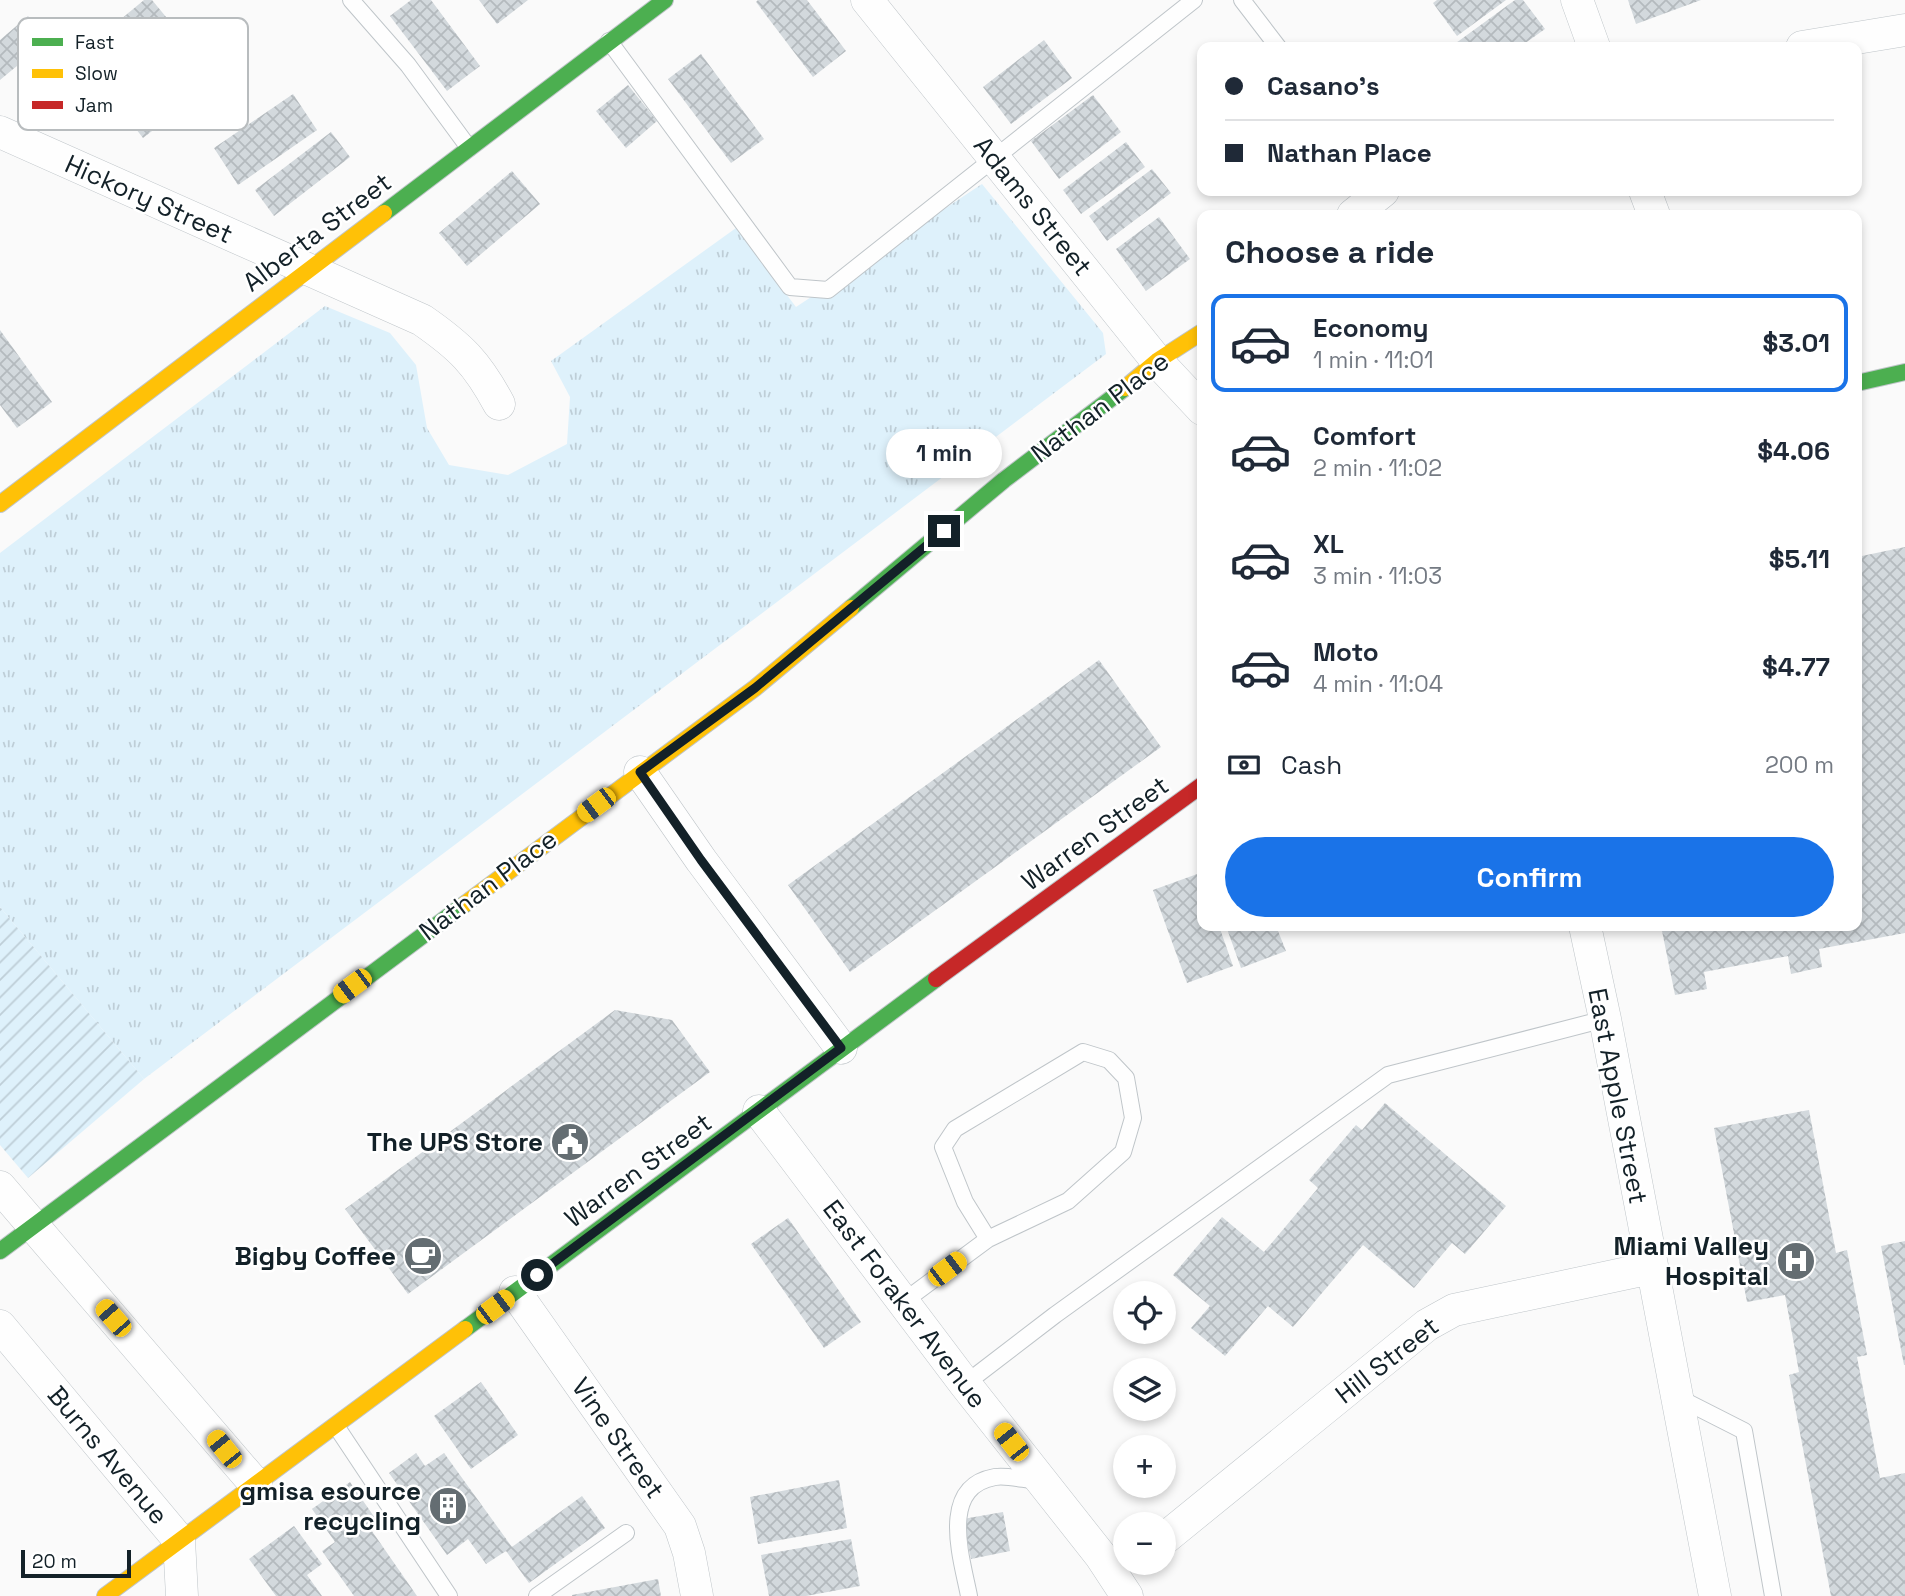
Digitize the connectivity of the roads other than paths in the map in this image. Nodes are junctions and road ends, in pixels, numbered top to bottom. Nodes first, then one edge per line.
1 (351, 0) edge
2 (665, 0) edge
3 (867, 0) edge
4 (1194, 0) edge
5 (1242, 0) edge
6 (1577, 0) edge
7 (1905, 30) edge
8 (609, 41) junction
9 (1274, 42) edge
10 (1592, 42) edge
11 (1832, 42) edge
12 (0, 132) edge
13 (469, 148) junction
14 (993, 157) junction
15 (1377, 196) edge
16 (1359, 210) edge
17 (309, 269) junction
18 (1197, 335) edge
19 (1157, 361) junction
20 (1905, 372) edge
21 (1862, 382) edge
22 (499, 404) dead end
23 (1197, 404) edge
24 (0, 504) edge
25 (640, 772) junction
26 (1197, 789) edge
27 (1586, 931) edge
28 (1605, 1019) junction
29 (841, 1048) junction
30 (760, 1111) junction
31 (0, 1187) edge
32 (32, 1225) junction
33 (988, 1239) junction
34 (0, 1251) edge
35 (1651, 1268) junction
36 (515, 1292) junction
37 (902, 1302) junction
38 (5, 1342) edge
39 (965, 1384) junction
40 (1676, 1397) junction
41 (335, 1426) junction
42 (1042, 1481) junction
43 (257, 1485) junction
44 (1176, 1529) edge
45 (626, 1533) dead end
46 (179, 1541) junction
47 (1126, 1579) edge
48 (105, 1596) edge
49 (183, 1596) edge
50 (449, 1596) edge
51 (537, 1596) edge
52 (698, 1596) edge
53 (969, 1596) edge
54 (1715, 1596) edge
55 (1773, 1596) edge

1 - 13 lane
2 - 8 street, Alberta Street
3 - 14 street, Adams Street
4 - 14 lane
5 - 9 lane
6 - 10 street
7 - 11 street
8 - 13 street, Alberta Street
8 - 14 lane
12 - 17 street, Hickory Street
13 - 17 street, Alberta Street
14 - 19 street, Adams Street
15 - 16 street
17 - 22 street, Hickory Street
17 - 24 street, Alberta Street
18 - 19 street, Nathan Place
19 - 23 street, Adams Street
19 - 25 street, Nathan Place
20 - 21 street
25 - 29 street
25 - 32 street, Nathan Place
26 - 29 street, Warren Street
27 - 28 street, East Apple Street
28 - 35 street, East Apple Street
28 - 39 lane
29 - 30 street, Warren Street
30 - 36 street, Warren Street
30 - 37 street, East Foraker Avenue
31 - 32 street
32 - 34 street, Nathan Place
32 - 43 street
33 - 33 lane
33 - 37 lane
35 - 40 street, East Apple Street
35 - 44 street, Hill Street
36 - 41 street, Warren Street
36 - 52 street, Vine Street
37 - 39 street, East Foraker Avenue
38 - 46 street, Burns Avenue
39 - 42 street, East Foraker Avenue
40 - 54 street, East Apple Street
40 - 55 lane
41 - 43 street, Warren Street
41 - 50 lane
42 - 47 street, East Foraker Avenue
42 - 53 lane
43 - 46 street, Warren Street
45 - 51 lane
46 - 48 street, Warren Street
46 - 49 street, Burns Avenue

